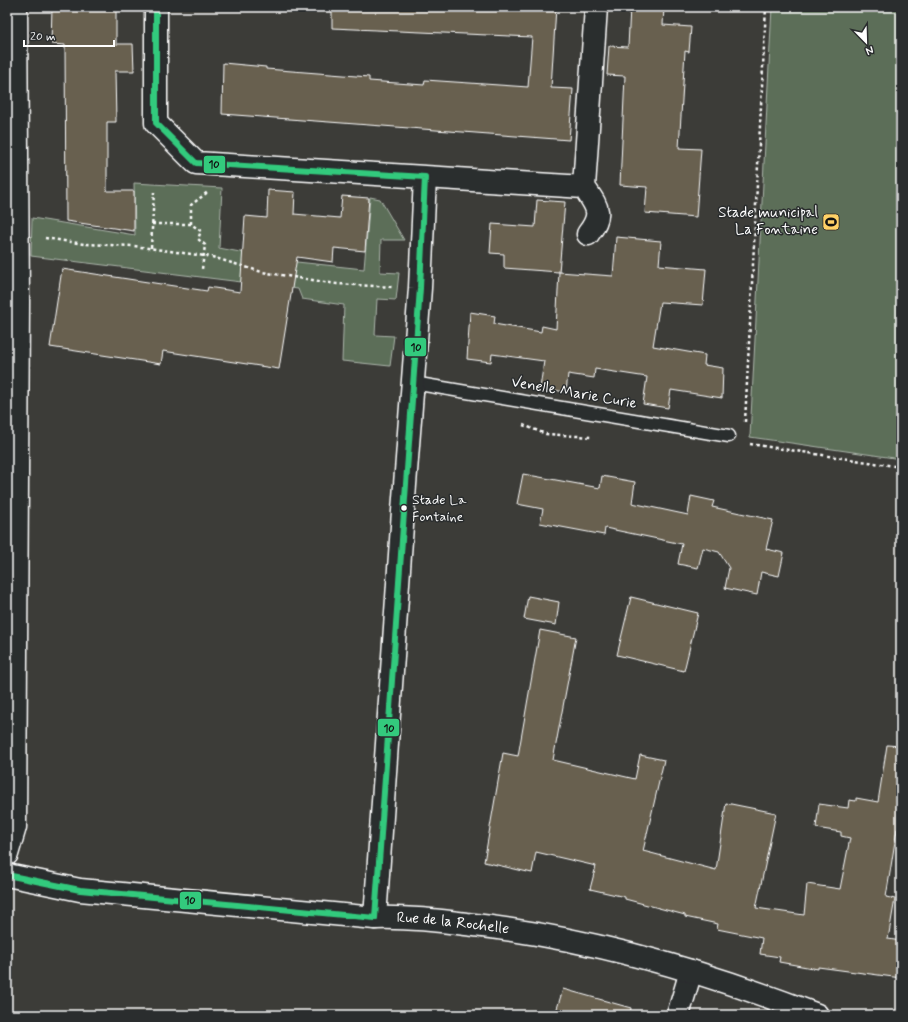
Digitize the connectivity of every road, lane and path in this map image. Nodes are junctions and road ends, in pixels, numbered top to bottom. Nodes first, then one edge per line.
1 (16, 7) edge
2 (156, 7) edge
3 (596, 7) edge
4 (766, 7) edge
5 (218, 165) junction
6 (425, 177) junction
7 (584, 186) junction
8 (154, 192) dead end
9 (152, 224) junction
10 (191, 224) junction
11 (18, 233) junction
12 (588, 234) dead end
13 (151, 248) junction
14 (203, 256) junction
15 (202, 269) dead end
16 (420, 288) junction
17 (413, 383) junction
18 (745, 427) dead end
19 (729, 436) dead end
20 (744, 443) dead end
21 (901, 467) edge
22 (7, 854) edge
23 (7, 875) edge
24 (375, 918) junction
25 (691, 971) junction
26 (678, 1015) edge
27 (817, 1015) edge

1 - 11 street
2 - 5 street
3 - 7 street
4 - 18 path
5 - 6 street
5 - 10 path
6 - 7 street
6 - 16 street
7 - 12 street
8 - 9 path
9 - 10 path
9 - 13 path
10 - 14 path
11 - 13 path
11 - 22 street
13 - 14 path
14 - 15 path
14 - 16 path
16 - 17 street
17 - 19 lane, Venelle Marie Curie
17 - 24 street
20 - 21 path
23 - 24 street, Rue de la Rochelle
24 - 25 street, Rue de la Rochelle
25 - 26 street
25 - 27 street, Rue de la Rochelle

